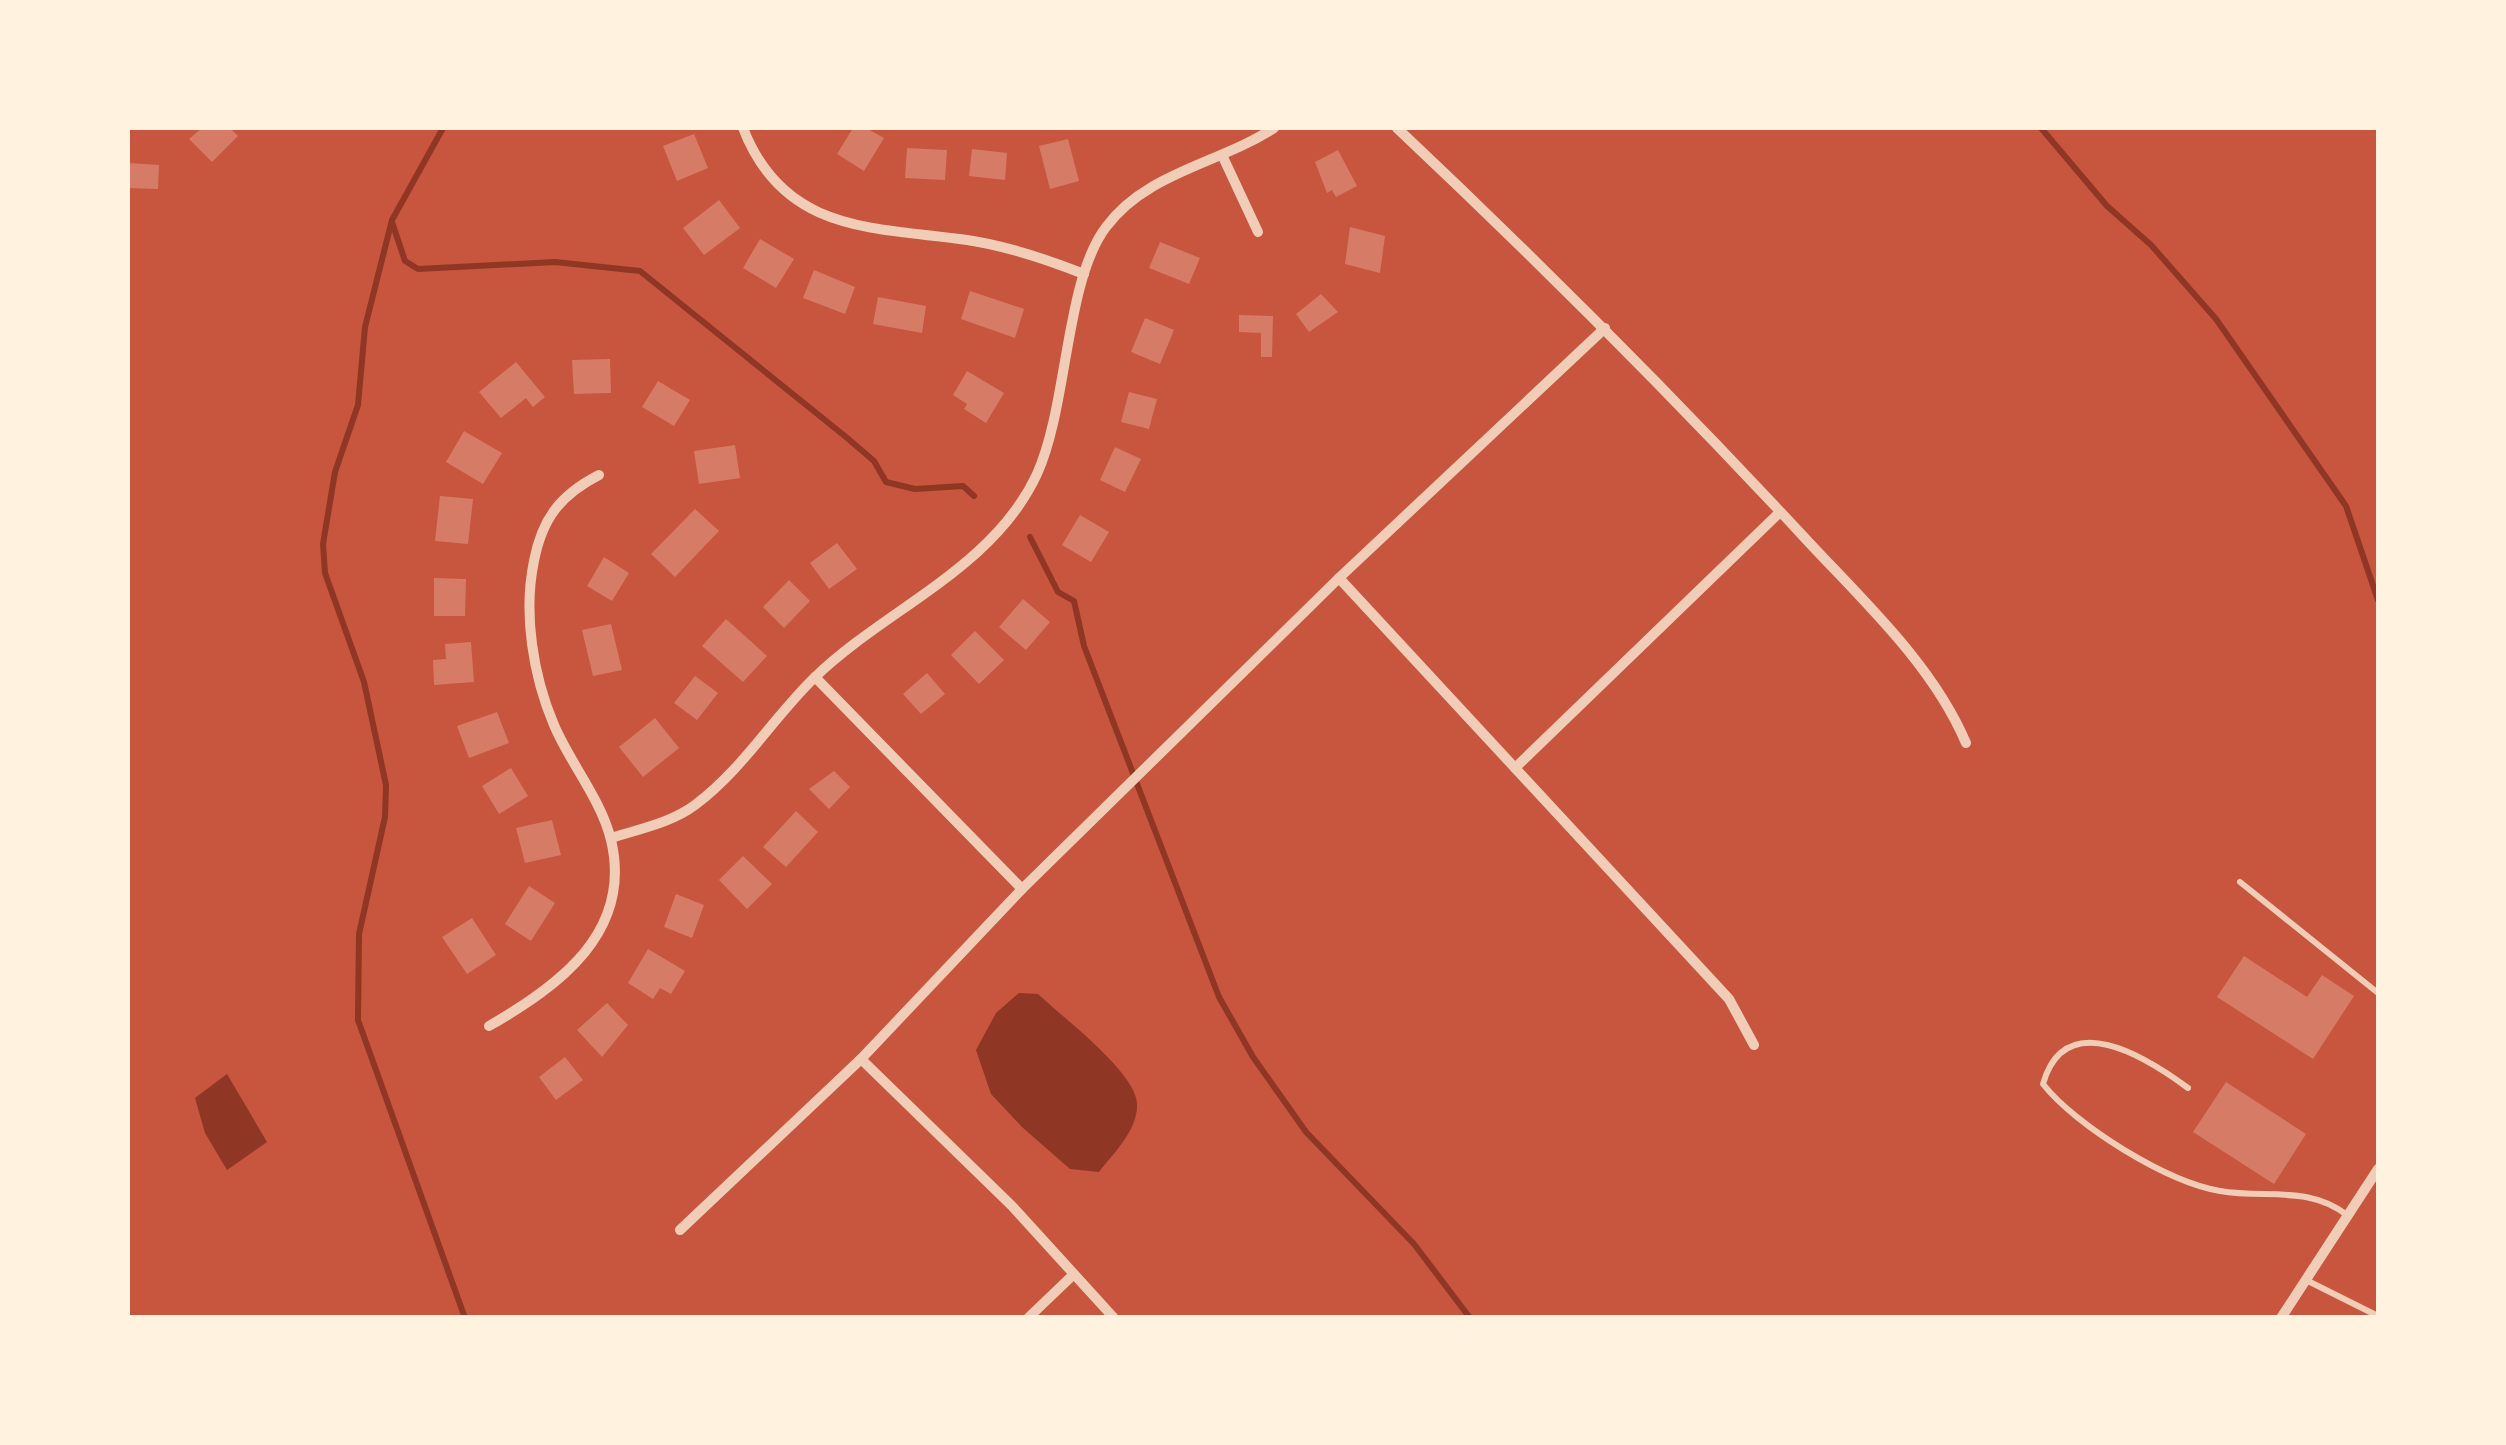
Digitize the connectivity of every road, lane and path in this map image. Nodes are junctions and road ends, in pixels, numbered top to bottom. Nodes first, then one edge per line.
1 (743, 128) edge
2 (1274, 128) edge
3 (1397, 128) edge
4 (1223, 157) junction
5 (1258, 232) dead end
6 (1084, 274) junction
7 (1606, 328) junction
8 (598, 475) dead end
9 (1780, 512) junction
10 (1340, 578) junction
11 (816, 676) junction
12 (1966, 743) dead end
13 (1516, 768) junction
14 (611, 838) junction
15 (2240, 882) dead end
16 (1022, 889) junction
17 (2378, 993) edge
18 (488, 1026) dead end
19 (1754, 1045) dead end
20 (861, 1059) junction
21 (2188, 1088) dead end
22 (2378, 1168) edge
23 (2348, 1215) junction
24 (680, 1230) dead end
25 (1073, 1275) junction
26 (2306, 1280) junction
27 (2378, 1316) edge
28 (1028, 1318) edge
29 (1114, 1318) edge
30 (2281, 1318) edge

1 - 6 street
2 - 4 street
3 - 7 street
4 - 5 street
4 - 6 street
6 - 11 street
7 - 9 street
7 - 10 street
8 - 14 street
9 - 12 street
9 - 13 street
10 - 13 street
10 - 16 street
11 - 14 street
11 - 16 street
13 - 19 street
14 - 18 street
15 - 17 lane
16 - 20 street
20 - 24 street
20 - 25 street
21 - 23 lane
22 - 23 street
23 - 26 street
25 - 28 street
25 - 29 street
26 - 27 lane
26 - 30 street

